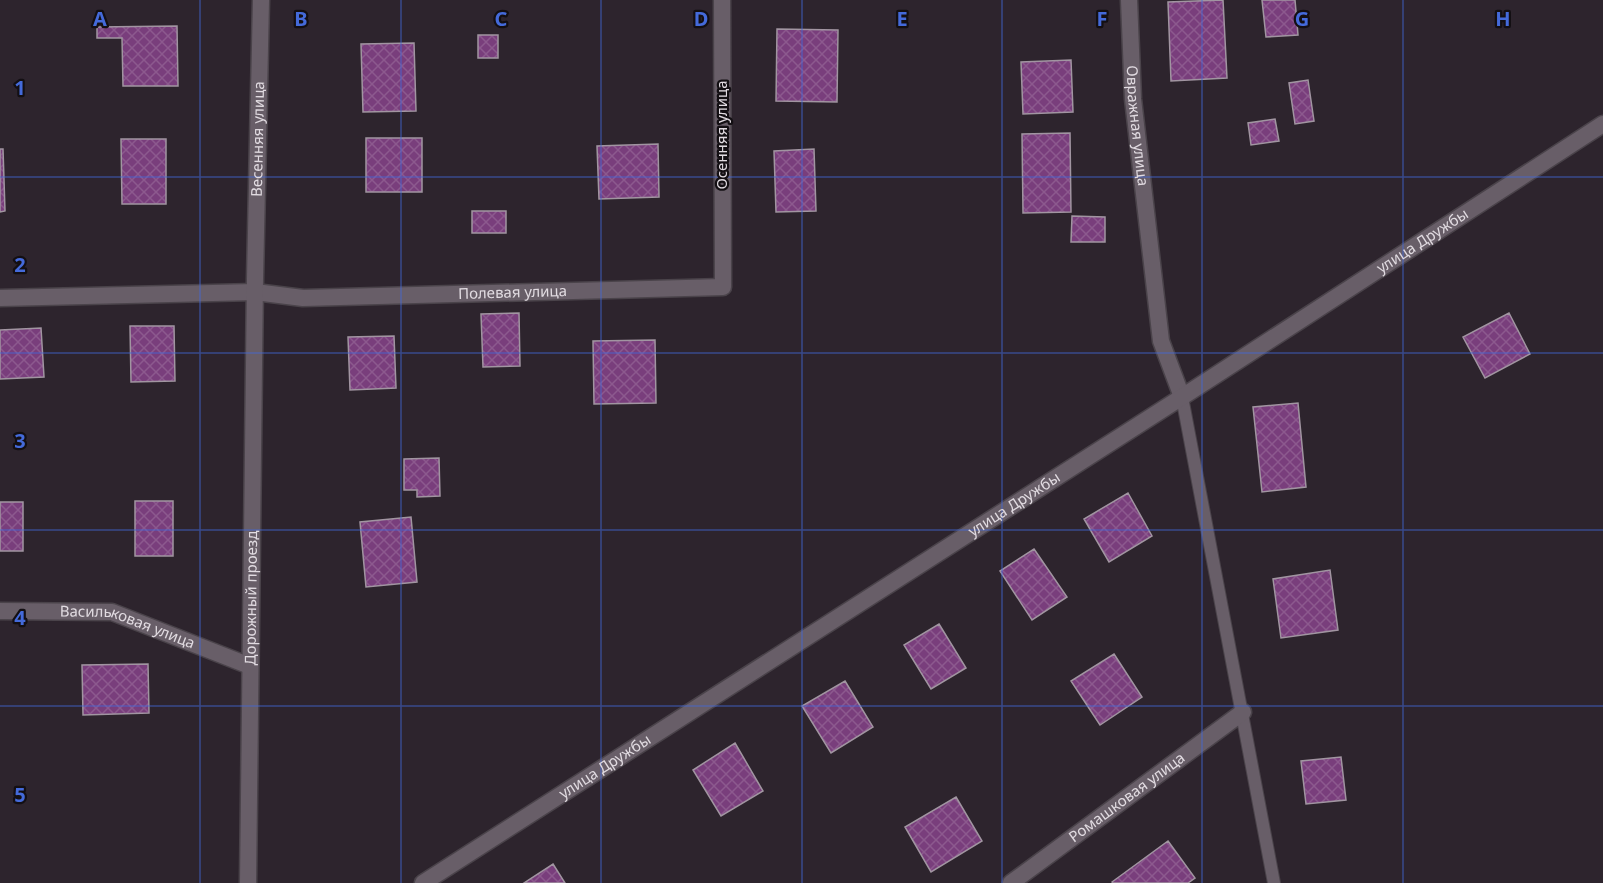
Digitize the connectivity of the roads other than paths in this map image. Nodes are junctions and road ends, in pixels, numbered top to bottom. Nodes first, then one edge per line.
1 (261, 0) edge
2 (722, 0) edge
3 (1129, 0) edge
4 (1603, 124) edge
5 (255, 286) junction
6 (723, 287) joint
7 (0, 298) edge
8 (254, 313) joint
9 (1182, 397) junction
10 (0, 611) edge
11 (250, 666) junction
12 (1243, 712) junction
13 (248, 883) edge
14 (423, 883) edge
15 (1011, 883) edge
16 (1274, 883) edge

1 - 5 street, Весенняя улица
2 - 6 street, Осенняя улица
3 - 9 street, Овражная улица
4 - 9 street, улица Дружбы
5 - 6 street, Полевая улица
5 - 7 street
5 - 8 street, Весенняя улица
8 - 11 street, Дорожный проезд
9 - 12 lane
9 - 14 street, улица Дружбы
10 - 11 street, Васильковая улица
11 - 13 street, Дорожный проезд
12 - 15 street, Ромашковая улица
12 - 16 lane

